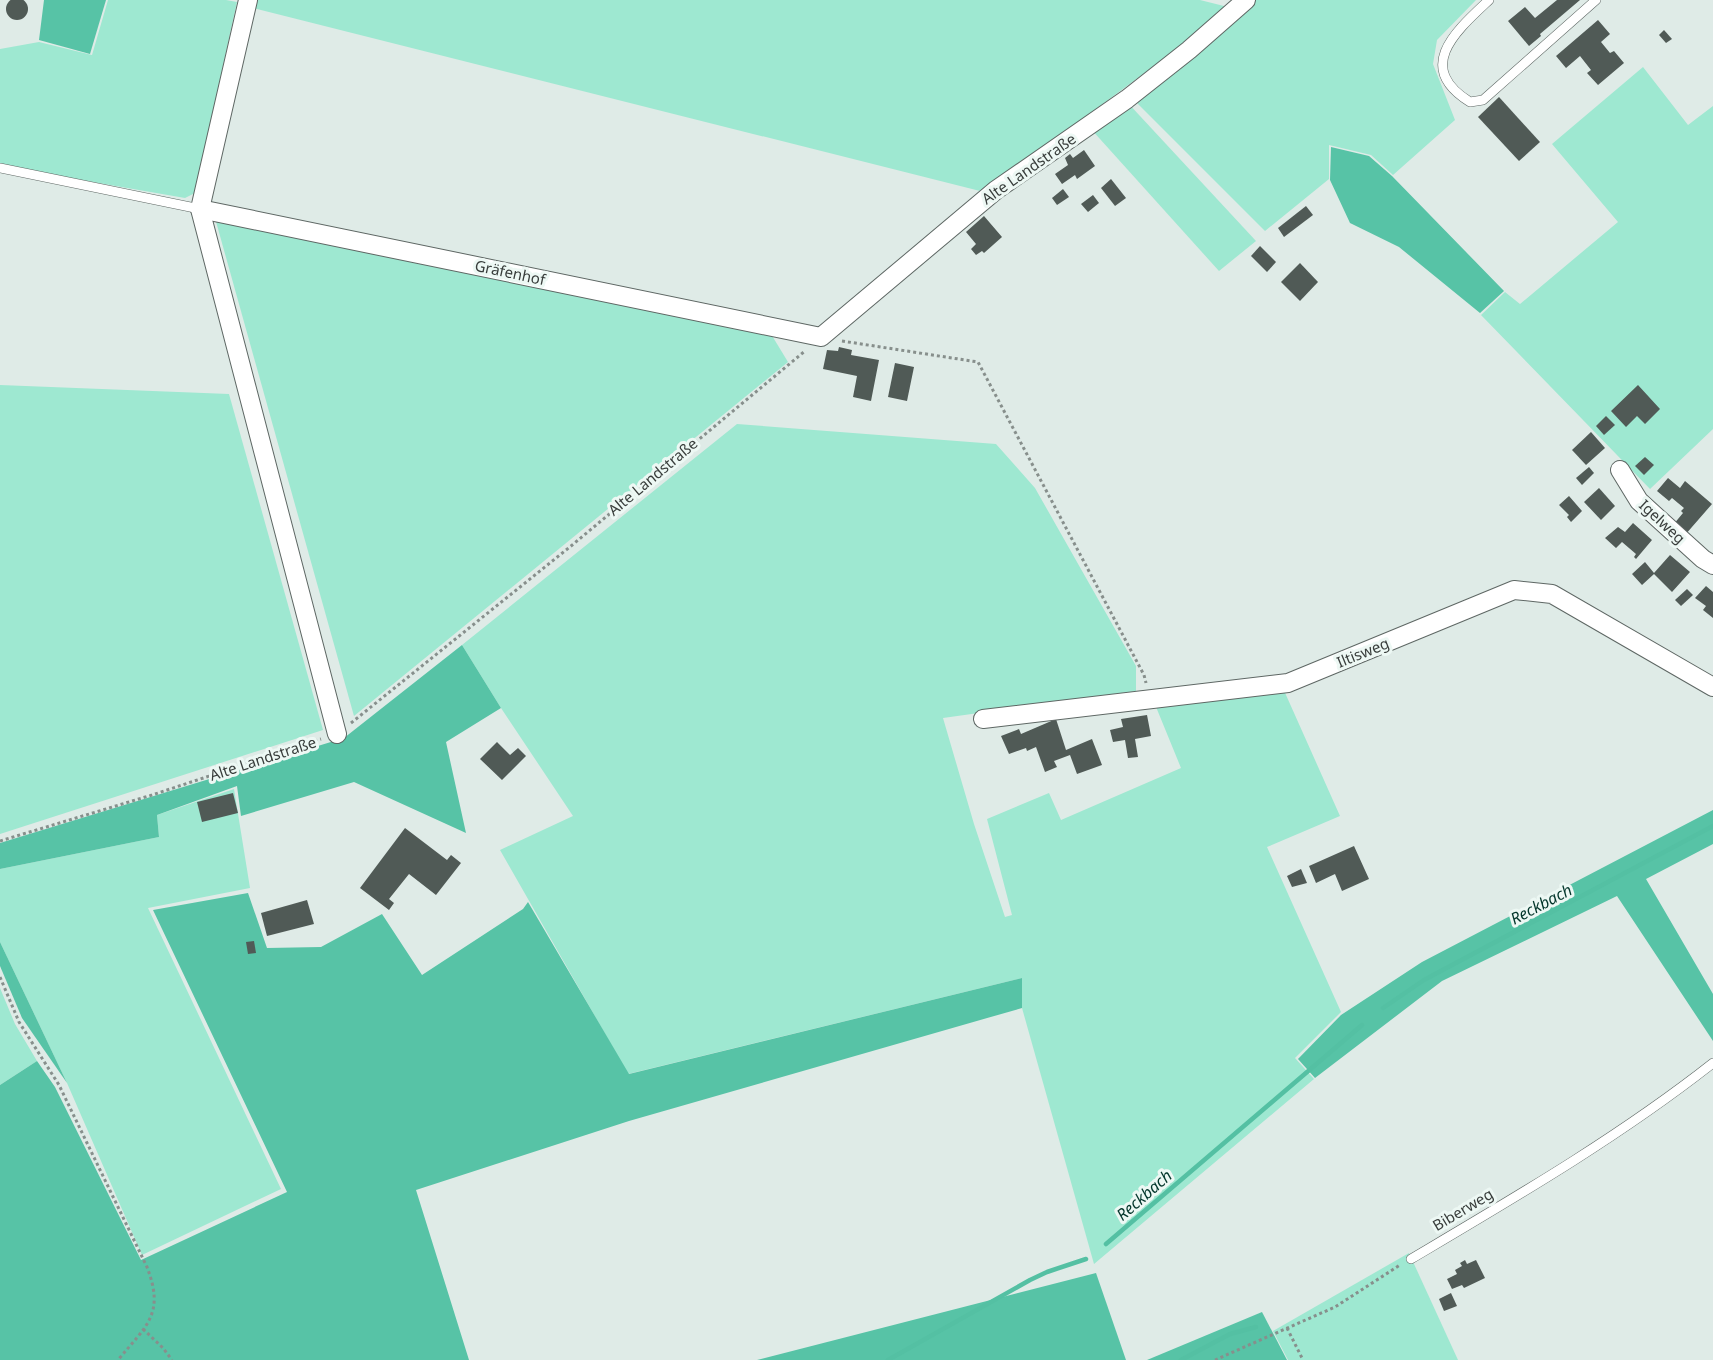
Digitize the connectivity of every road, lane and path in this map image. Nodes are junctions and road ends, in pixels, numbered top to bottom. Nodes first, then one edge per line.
1 (248, 0) edge
2 (1246, 0) edge
3 (1490, 0) edge
4 (1596, 0) edge
5 (0, 168) edge
6 (200, 209) junction
7 (821, 337) junction
8 (1620, 470) dead end
9 (1713, 565) edge
10 (1713, 687) edge
11 (1149, 700) junction
12 (983, 719) dead end
13 (337, 734) junction
14 (0, 841) edge
15 (0, 977) edge
16 (1713, 1062) edge
17 (1411, 1259) joint
18 (1287, 1328) junction
19 (143, 1329) junction
20 (118, 1360) edge
21 (172, 1360) edge
22 (1215, 1360) edge
23 (1303, 1360) edge

1 - 6 street
2 - 7 street, Alte Landstraße
3 - 4 lane
5 - 6 lane, Gräfenhof
6 - 7 street, Gräfenhof
6 - 13 street
7 - 11 path
7 - 13 path, Alte Landstraße
8 - 9 street, Igelweg
10 - 11 street, Iltisweg
11 - 12 street, Iltisweg
13 - 14 path, Alte Landstraße
15 - 19 path
16 - 17 lane, Biberweg
17 - 18 path
18 - 22 path
18 - 23 path
19 - 20 path
19 - 21 path

